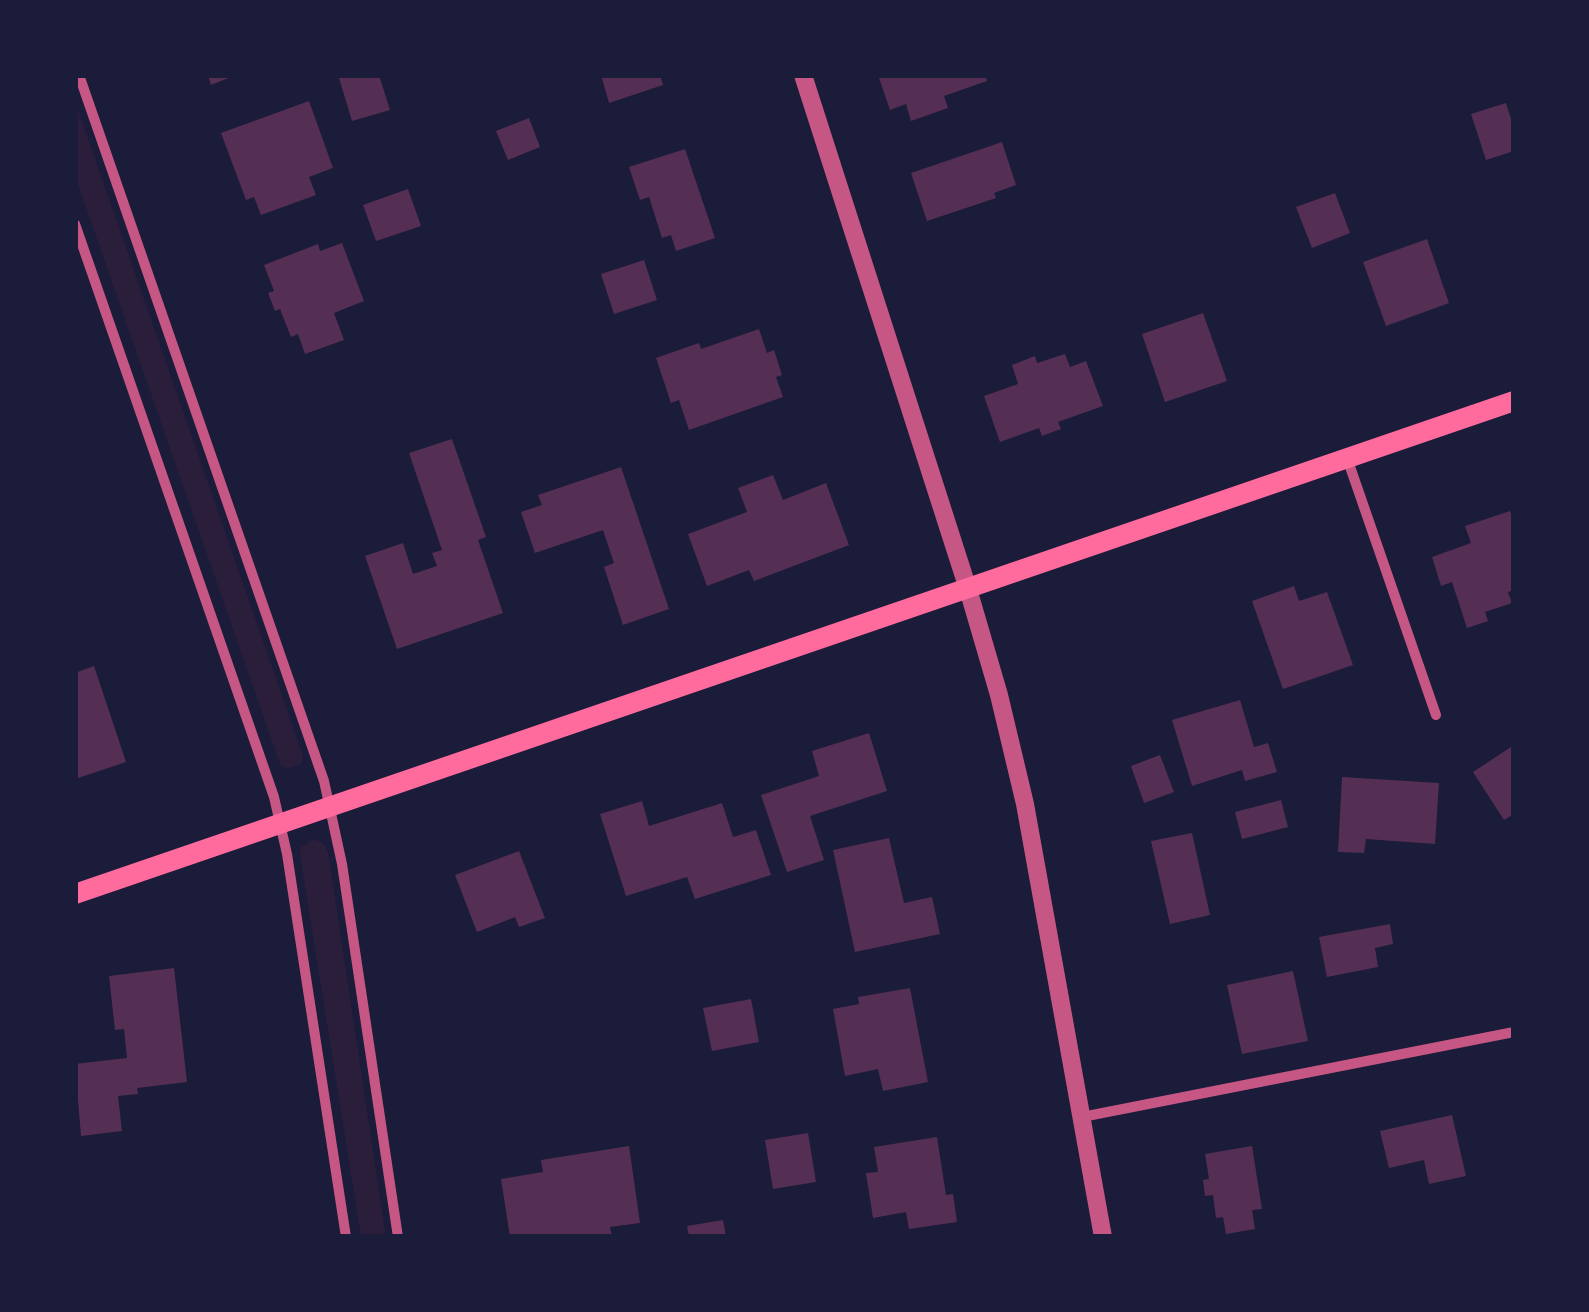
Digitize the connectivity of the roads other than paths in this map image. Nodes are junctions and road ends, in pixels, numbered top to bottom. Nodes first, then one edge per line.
1 (79, 75) edge
2 (803, 75) edge
3 (75, 224) edge
4 (1514, 401) edge
5 (1347, 458) junction
6 (968, 589) junction
7 (1436, 715) dead end
8 (330, 806) junction
9 (281, 824) junction
10 (75, 894) edge
11 (1514, 1032) edge
12 (1082, 1117) junction
13 (346, 1237) edge
14 (398, 1237) edge
15 (1104, 1237) edge

1 - 8 street
2 - 6 street
3 - 9 street
4 - 5 main road
5 - 6 main road
5 - 7 street
6 - 8 main road
6 - 12 street
8 - 9 main road
8 - 14 street
9 - 10 main road
9 - 13 street
11 - 12 street
12 - 15 street

